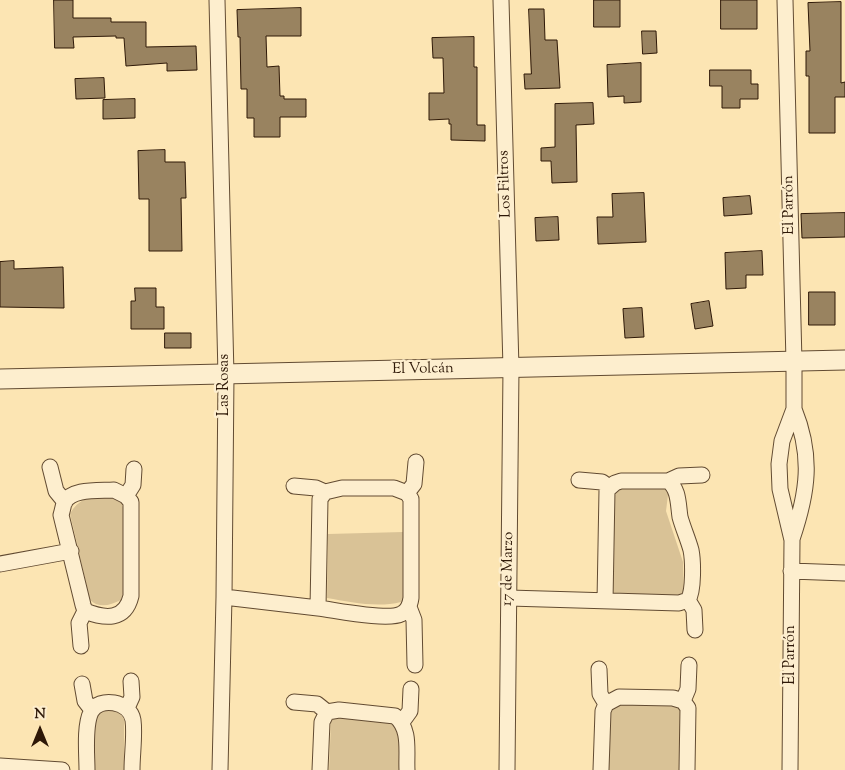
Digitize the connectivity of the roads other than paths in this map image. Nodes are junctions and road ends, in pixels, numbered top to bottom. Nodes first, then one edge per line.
1 (217, 0) edge
2 (501, 0) edge
3 (785, 0) edge
4 (845, 360) edge
5 (794, 362) junction
6 (511, 368) junction
7 (226, 375) junction
8 (0, 379) edge
9 (794, 409) junction
10 (416, 462) dead end
11 (50, 466) dead end
12 (134, 469) dead end
13 (702, 475) dead end
14 (579, 480) dead end
15 (668, 481) junction
16 (294, 486) dead end
17 (610, 487) junction
18 (325, 492) junction
19 (407, 493) junction
20 (126, 496) junction
21 (64, 502) junction
22 (792, 540) junction
23 (71, 551) junction
24 (0, 564) edge
25 (791, 571) junction
26 (845, 573) edge
27 (224, 597) junction
28 (508, 598) junction
29 (688, 600) junction
30 (605, 601) junction
31 (409, 607) junction
32 (318, 608) junction
33 (85, 611) junction
34 (695, 630) dead end
35 (81, 646) dead end
36 (415, 665) dead end
37 (690, 665) dead end
38 (599, 669) dead end
39 (131, 681) dead end
40 (82, 684) dead end
41 (410, 689) dead end
42 (683, 701) junction
43 (294, 702) dead end
44 (606, 704) junction
45 (127, 708) junction
46 (92, 710) junction
47 (327, 712) junction
48 (402, 722) junction
49 (0, 766) edge
50 (62, 770) edge
51 (87, 770) edge
52 (132, 770) edge
53 (220, 770) edge
54 (320, 770) edge
55 (407, 770) edge
56 (507, 770) edge
57 (601, 770) edge
58 (687, 770) edge
59 (790, 770) edge

1 - 7 street, Las Rosas
2 - 6 street, Los Filtros
3 - 5 street, El Parrón
4 - 5 street, El Volcán
5 - 6 street, El Volcán
5 - 9 street, El Parrón
6 - 7 street, El Volcán
6 - 28 street, 17 de Marzo
7 - 8 street, El Volcán
7 - 27 street, Las Rosas
9 - 22 street, El Parrón
9 - 22 street, El Parrón
10 - 19 street
11 - 21 street
12 - 20 street
13 - 15 street
14 - 17 street
15 - 17 street
15 - 29 street
16 - 18 street
17 - 30 street
18 - 19 street
18 - 32 street
19 - 31 street
20 - 21 street
20 - 33 street
21 - 23 street
22 - 25 street, El Parrón
23 - 24 street
23 - 33 street
25 - 26 street
25 - 59 street, El Parrón
27 - 32 street
27 - 53 street, Las Rosas
28 - 30 street
28 - 56 street, 17 de Marzo
29 - 30 street
29 - 34 street
31 - 32 street
31 - 36 street
33 - 35 street
37 - 42 street
38 - 44 street
39 - 45 street
40 - 46 street
41 - 48 street
42 - 44 street
42 - 58 street
43 - 47 street
44 - 57 street
45 - 46 street
45 - 52 street
46 - 51 street
47 - 48 street
47 - 54 street
48 - 55 street
49 - 50 street

